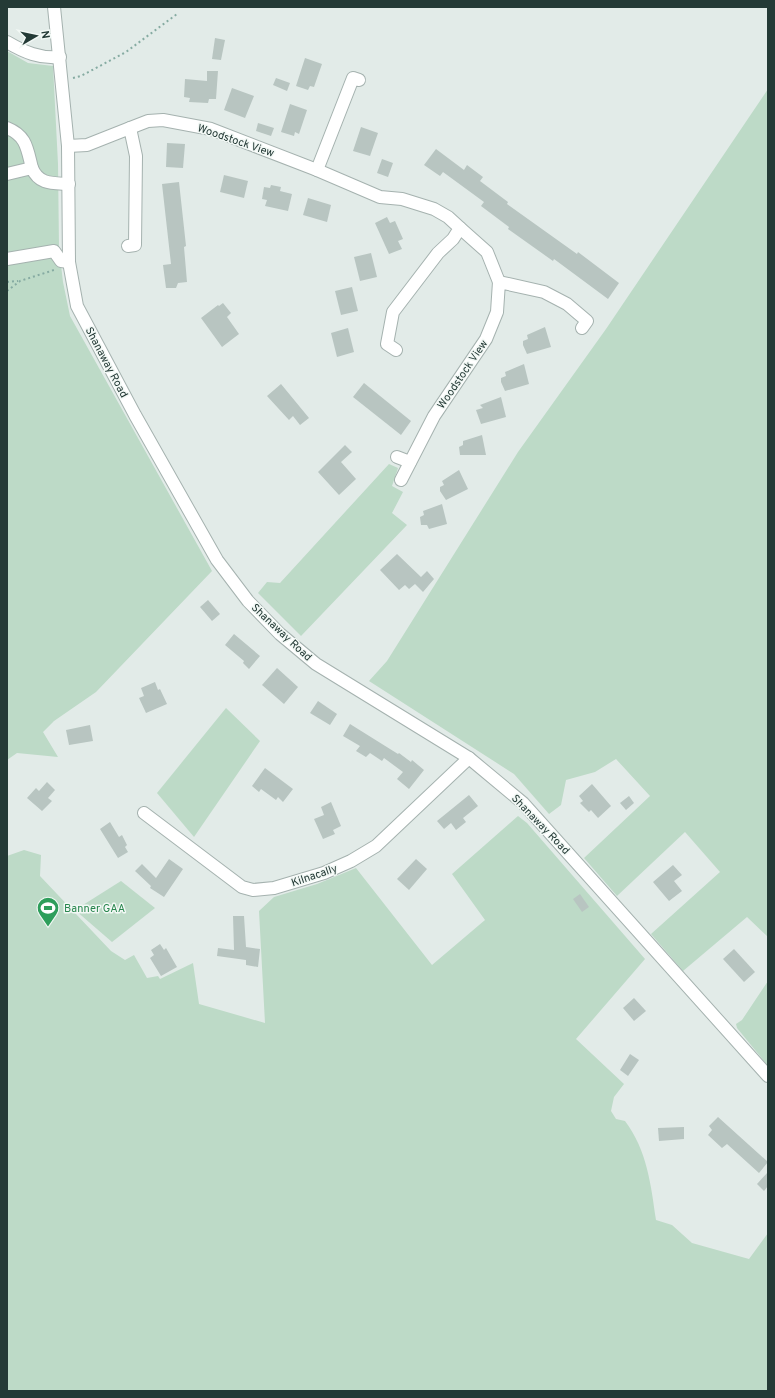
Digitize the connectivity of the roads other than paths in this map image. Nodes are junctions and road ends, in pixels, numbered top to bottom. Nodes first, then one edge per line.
1 (54, 7) edge
2 (7, 42) edge
3 (60, 57) junction
4 (359, 80) dead end
5 (7, 128) edge
6 (130, 128) junction
7 (68, 146) junction
8 (32, 168) junction
9 (317, 170) junction
10 (7, 174) edge
11 (69, 184) junction
12 (460, 228) junction
13 (128, 246) dead end
14 (7, 259) edge
15 (65, 261) junction
16 (500, 282) junction
17 (582, 328) dead end
18 (396, 350) dead end
19 (397, 457) dead end
20 (410, 462) junction
21 (401, 480) dead end
22 (470, 758) junction
23 (144, 813) dead end
24 (768, 1076) edge

1 - 3 street, Shanaway Road
2 - 3 street
3 - 7 street, Shanaway Road
4 - 9 street
5 - 8 street
6 - 7 street, Woodstock View
6 - 9 street, Woodstock View
6 - 13 street
7 - 11 street, Shanaway Road
8 - 10 street
8 - 11 street
9 - 12 street, Woodstock View
11 - 15 street, Shanaway Road
12 - 16 street, Woodstock View
12 - 18 street
14 - 15 street
15 - 22 street, Shanaway Road
16 - 17 street
16 - 20 street, Woodstock View
19 - 20 street
20 - 21 street, Woodstock View
22 - 23 street, Kilnacally
22 - 24 street, Shanaway Road

